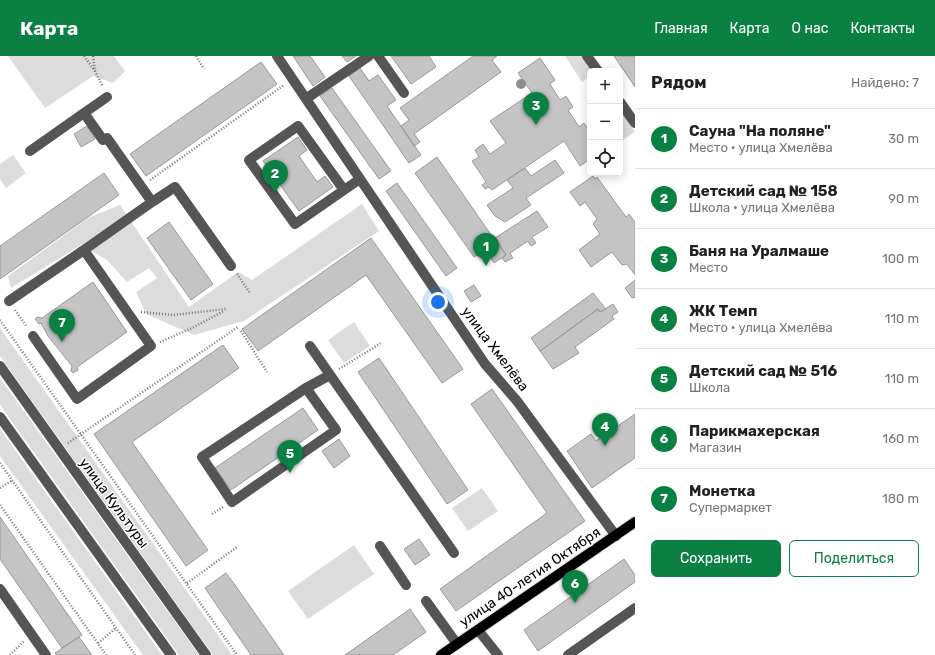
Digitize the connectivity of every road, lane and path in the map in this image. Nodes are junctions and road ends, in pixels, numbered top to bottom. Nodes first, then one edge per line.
1 (84, 56) edge
2 (93, 56) edge
3 (196, 56) edge
4 (277, 56) edge
5 (369, 56) edge
6 (378, 56) edge
7 (587, 56) edge
8 (596, 68) edge
9 (204, 69) dead end
10 (95, 71) junction
11 (284, 84) dead end
12 (404, 93) dead end
13 (107, 97) joint
14 (307, 98) junction
15 (621, 104) edge
16 (84, 113) junction
17 (635, 123) edge
18 (30, 151) dead end
19 (360, 179) junction
20 (141, 186) junction
21 (344, 190) junction
22 (152, 202) junction
23 (84, 250) junction
24 (231, 266) joint
25 (250, 293) dead end
26 (9, 302) dead end
27 (127, 311) junction
28 (0, 320) edge
29 (238, 327) dead end
30 (241, 331) dead end
31 (33, 336) dead end
32 (381, 342) dead end
33 (152, 346) junction
34 (310, 346) dead end
35 (0, 366) edge
36 (267, 372) dead end
37 (330, 375) junction
38 (306, 388) junction
39 (0, 418) edge
40 (81, 434) junction
41 (60, 450) junction
42 (0, 463) edge
43 (13, 480) junction
44 (0, 488) edge
45 (0, 505) edge
46 (634, 525) edge
47 (616, 536) junction
48 (380, 546) dead end
49 (236, 547) dead end
50 (454, 553) dead end
51 (186, 583) junction
52 (406, 585) dead end
53 (0, 589) edge
54 (426, 601) dead end
55 (635, 608) edge
56 (116, 628) junction
57 (478, 630) junction
58 (32, 634) junction
59 (98, 643) junction
60 (457, 644) junction
61 (10, 655) edge
62 (46, 655) edge
63 (106, 655) edge
64 (135, 655) edge
65 (171, 655) edge
66 (206, 655) edge
67 (237, 655) edge
68 (441, 655) edge
69 (498, 655) edge
70 (568, 655) edge

1 - 10 path
2 - 10 path
3 - 9 path
4 - 14 street, улица Хмелёва
5 - 14 street
6 - 12 street
7 - 8 street
10 - 13 path
11 - 20 path
13 - 16 street
14 - 19 street, улица Хмелёва
15 - 17 street
16 - 18 street
16 - 20 street
19 - 21 street
19 - 47 street, улица Хмелёва
20 - 22 street
21 - 21 street
22 - 23 street
22 - 24 street
23 - 26 street
23 - 27 street
24 - 25 path
27 - 33 street
27 - 33 path
28 - 40 path
29 - 40 path
30 - 36 path
31 - 33 street
32 - 37 path
34 - 37 street
35 - 41 street, улица Культуры
37 - 38 street
37 - 50 street
38 - 38 street
39 - 65 street
40 - 41 path
40 - 51 path
41 - 66 street, улица Культуры
42 - 43 path
43 - 44 path
43 - 56 path
45 - 59 path
46 - 47 main road, улица 40-летия Октября
47 - 57 main road, улица 40-летия Октября
48 - 52 street
49 - 51 path
51 - 67 path
53 - 58 street
54 - 60 street
55 - 70 street
56 - 59 path
56 - 64 path
57 - 60 main road, улица 40-летия Октября
57 - 69 street
58 - 61 path
58 - 62 street
59 - 63 path
60 - 68 main road, улица 40-летия Октября

